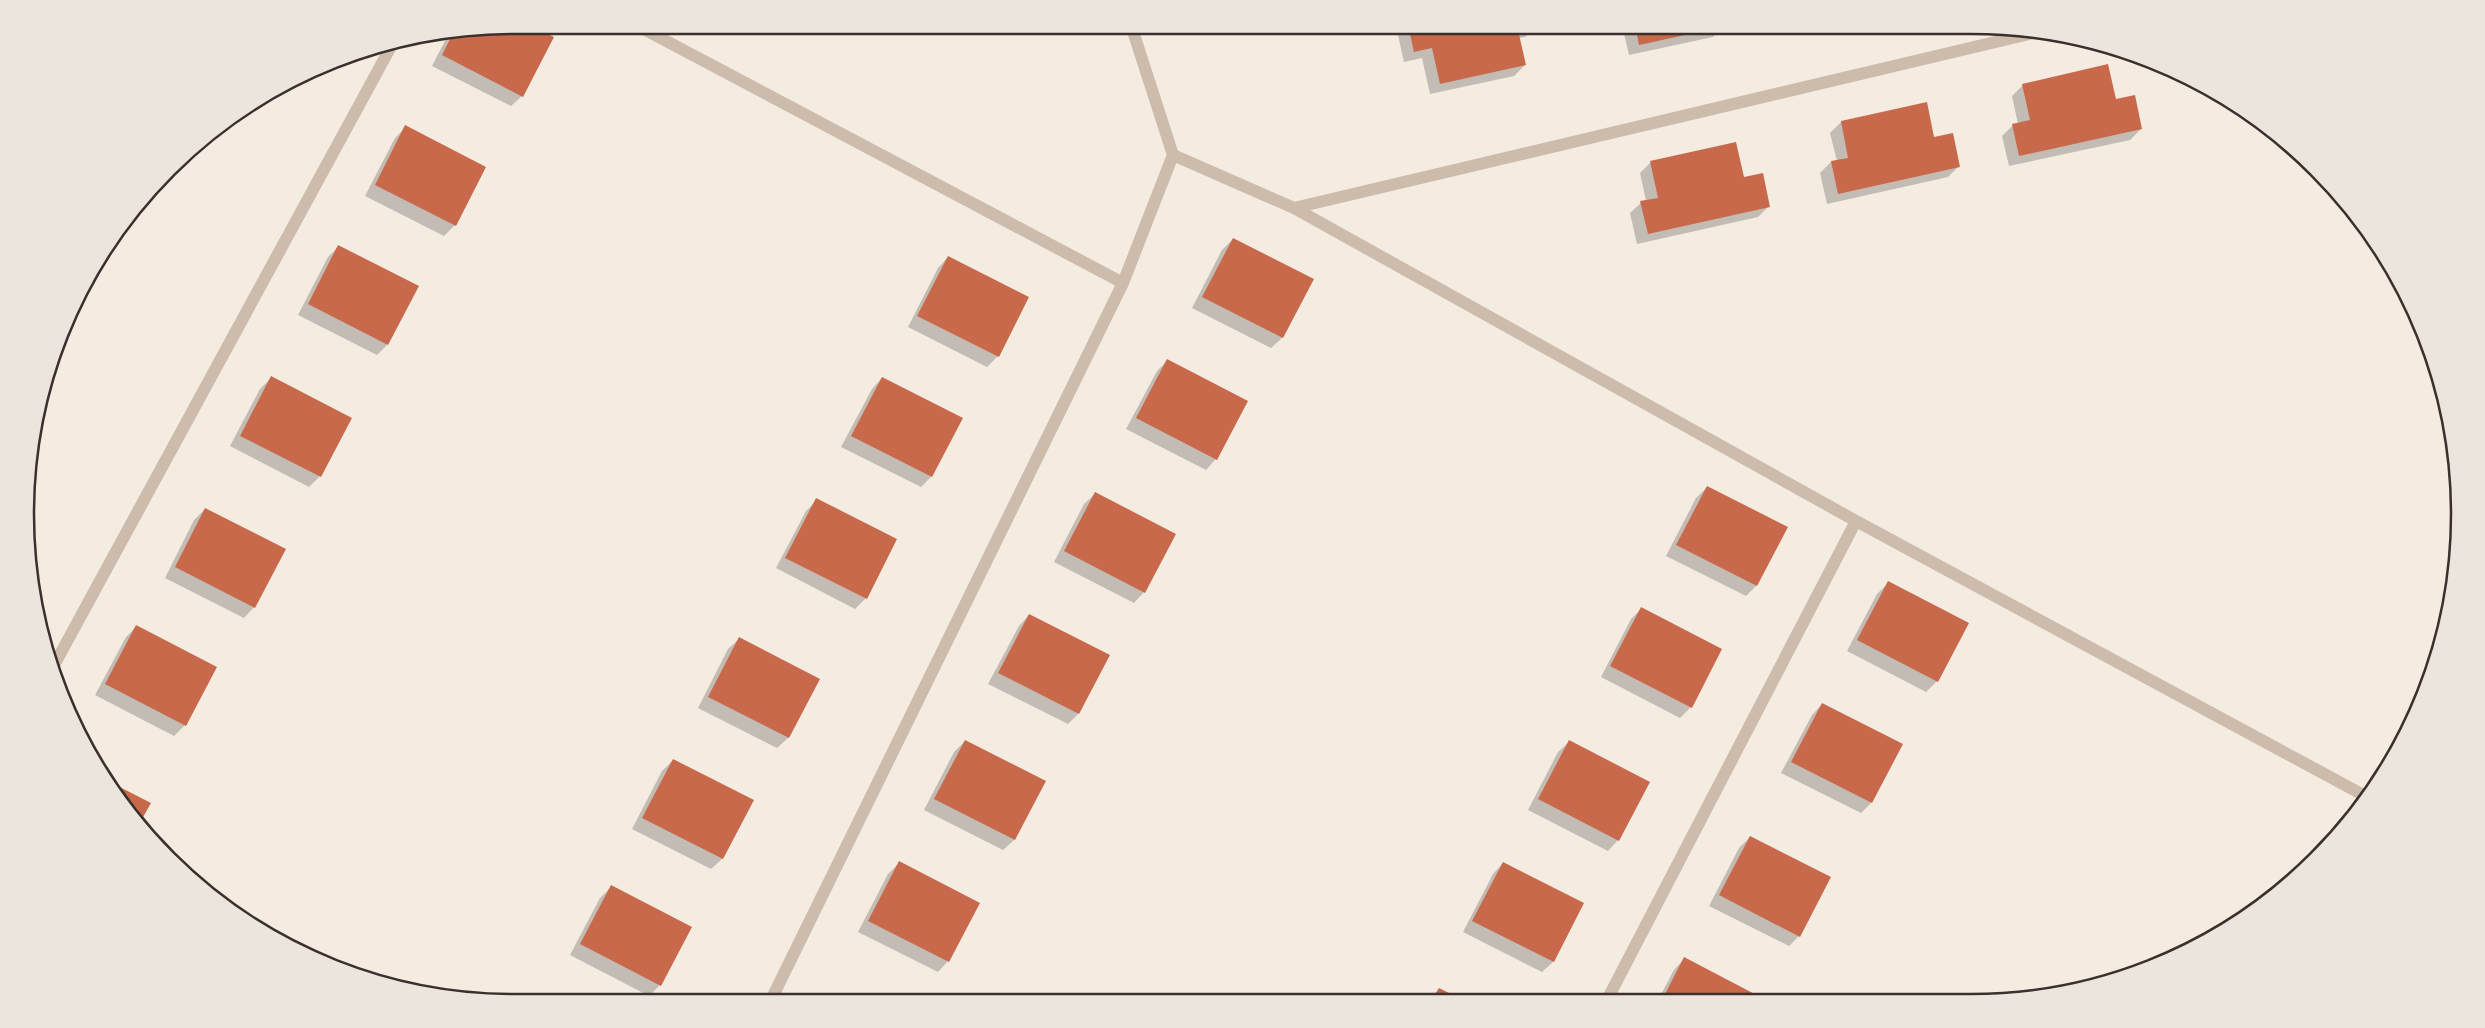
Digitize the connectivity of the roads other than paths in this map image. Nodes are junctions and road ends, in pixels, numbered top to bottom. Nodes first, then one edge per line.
1 (653, 34) edge
2 (1134, 34) edge
3 (2019, 37) edge
4 (389, 50) edge
5 (1173, 155) junction
6 (1294, 208) junction
7 (1123, 283) junction
8 (1856, 521) junction
9 (57, 660) edge
10 (2361, 794) edge
11 (774, 994) edge
12 (1611, 994) edge

1 - 7 street
2 - 5 street
3 - 6 street
4 - 9 street
5 - 6 street
5 - 7 street
6 - 8 street
7 - 11 street
8 - 10 street
8 - 12 street

